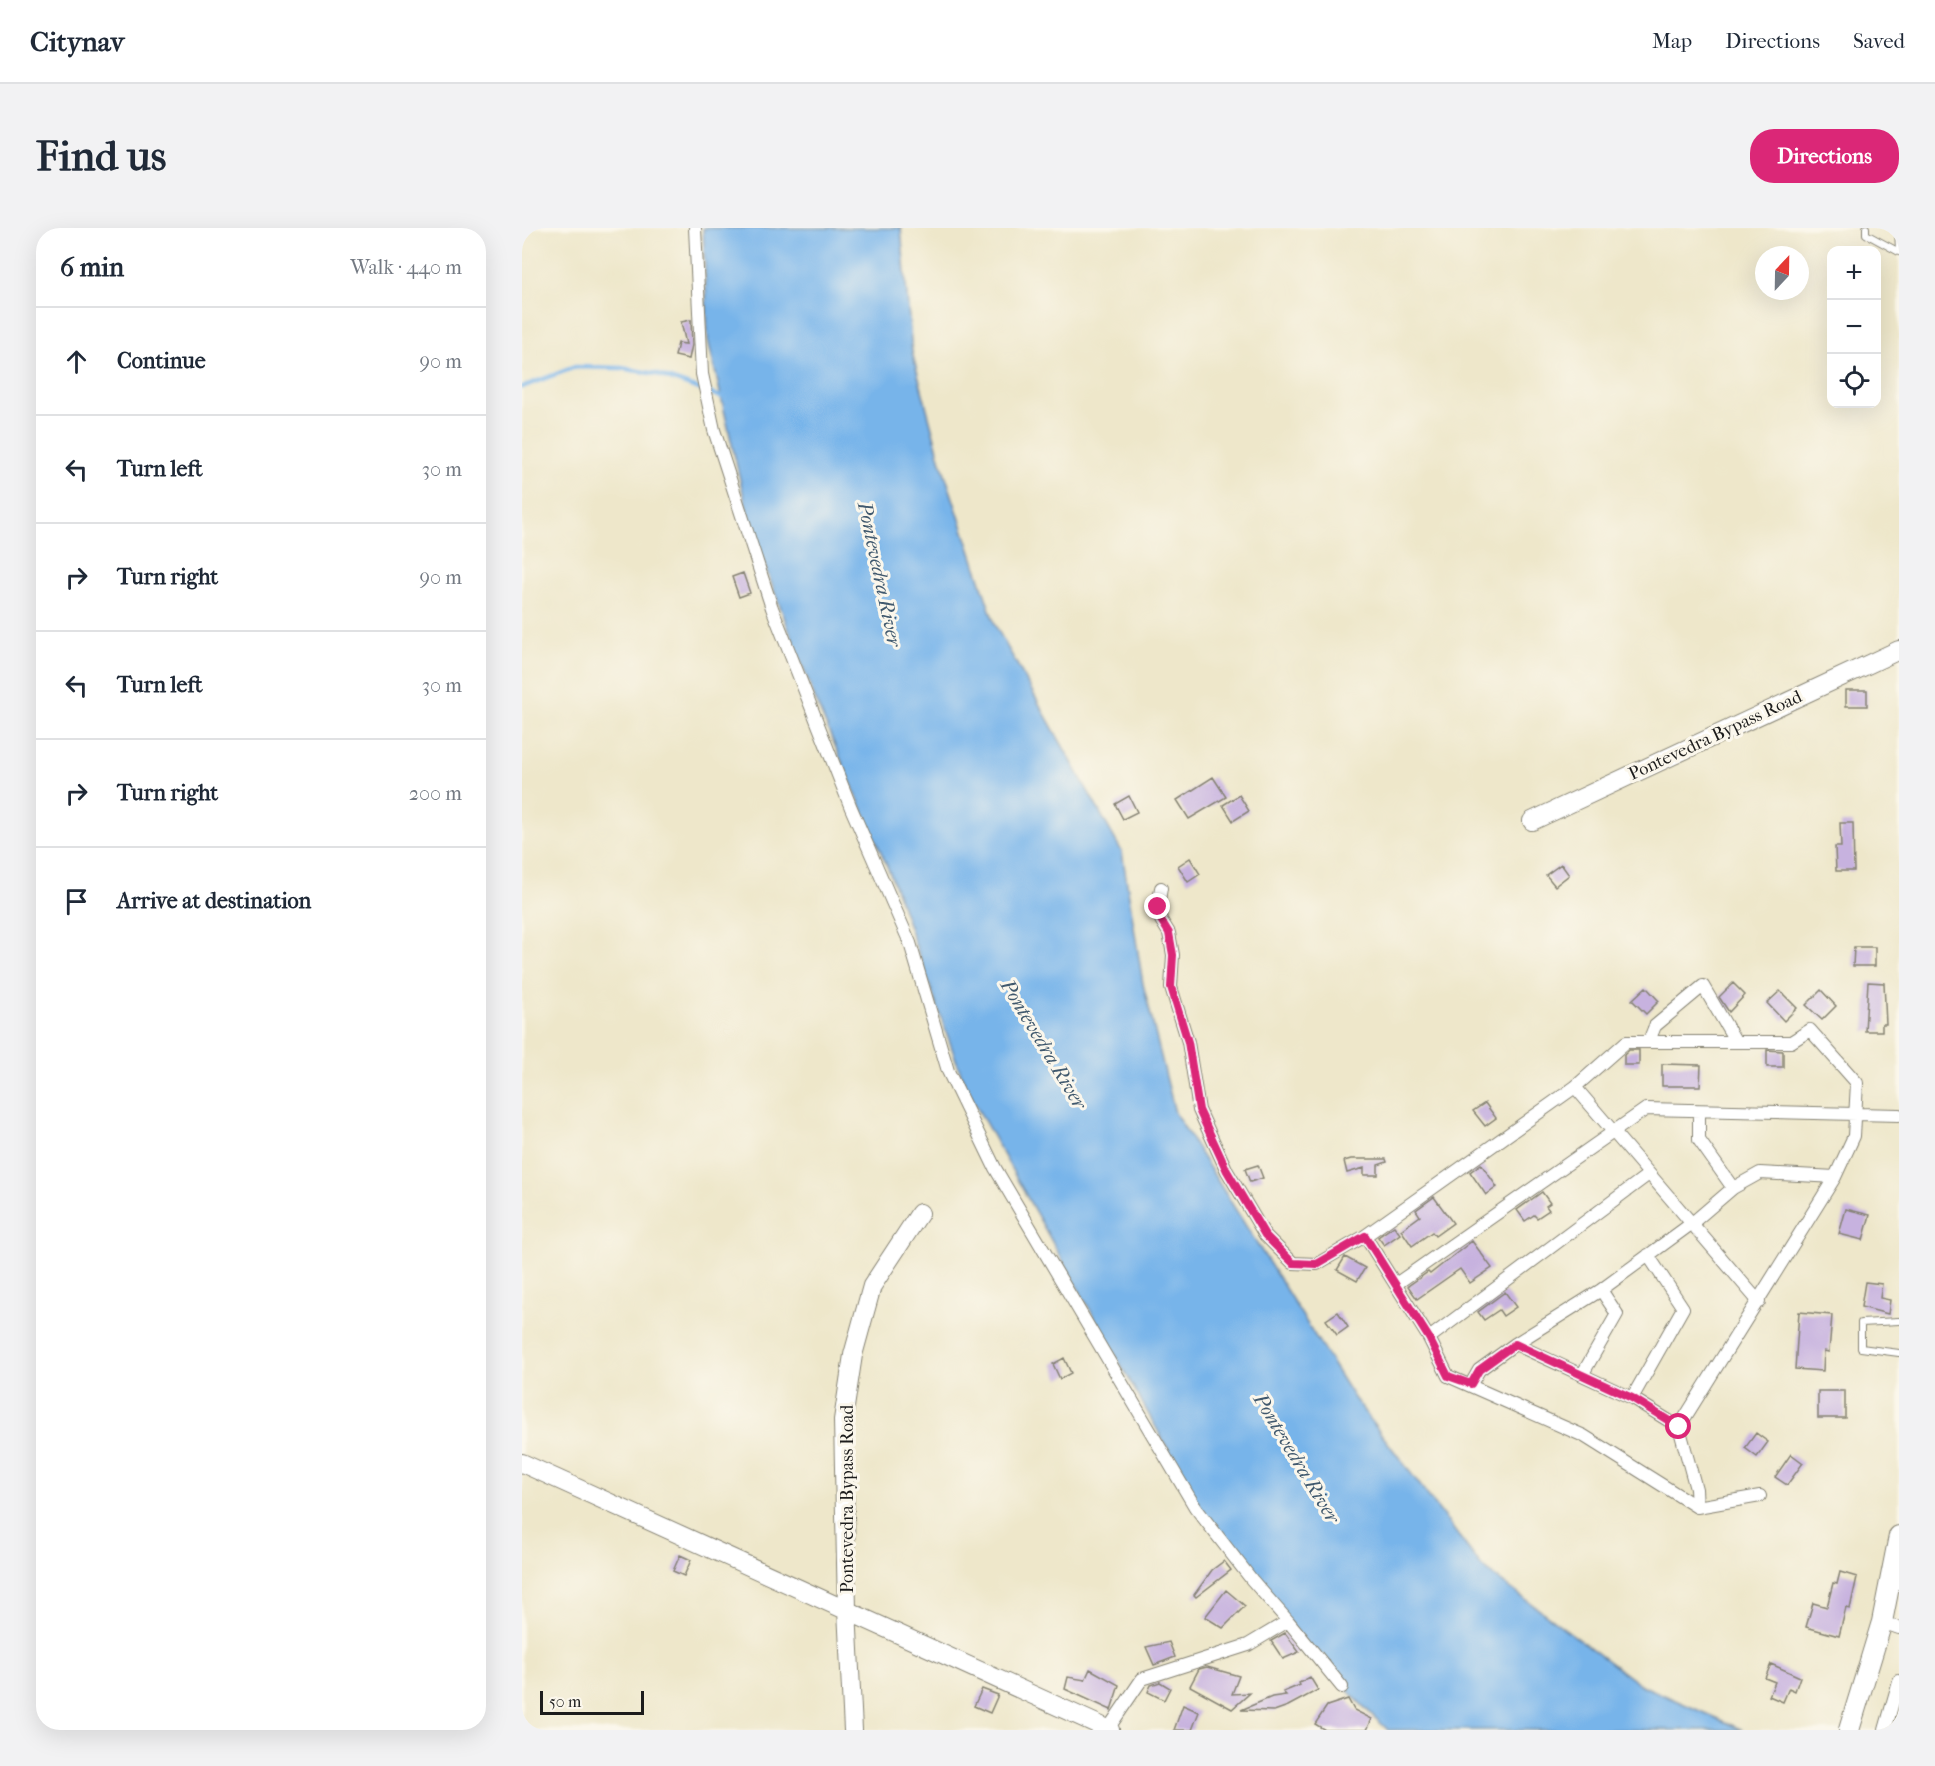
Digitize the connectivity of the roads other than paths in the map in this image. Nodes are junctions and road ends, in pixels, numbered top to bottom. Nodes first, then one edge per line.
1 (695, 228) edge
2 (1866, 228) edge
3 (1898, 228) edge
4 (1899, 252) edge
5 (1899, 650) edge
6 (1532, 821) dead end
7 (1161, 888) dead end
8 (1649, 1041) junction
9 (1736, 1042) junction
10 (1575, 1086) junction
11 (1699, 1111) junction
12 (1856, 1114) junction
13 (1899, 1115) edge
14 (1614, 1133) junction
15 (1649, 1174) junction
16 (1834, 1177) junction
17 (1733, 1188) junction
18 (920, 1213) dead end
19 (1691, 1224) junction
20 (1365, 1236) junction
21 (1648, 1256) junction
22 (1396, 1284) junction
23 (1601, 1290) junction
24 (1759, 1302) junction
25 (1899, 1321) edge
26 (1429, 1338) junction
27 (1515, 1344) junction
28 (1899, 1353) edge
29 (1582, 1375) junction
30 (1471, 1384) junction
31 (1632, 1398) junction
32 (1679, 1427) junction
33 (522, 1463) edge
34 (1760, 1496) dead end
35 (1697, 1507) junction
36 (1899, 1536) edge
37 (847, 1610) junction
38 (1288, 1622) junction
39 (1891, 1625) edge
40 (1899, 1681) edge
41 (1342, 1687) dead end
42 (853, 1730) edge
43 (1109, 1730) edge
44 (1849, 1730) edge
45 (1885, 1730) edge

1 - 38 street
2 - 4 lane
3 - 4 lane
5 - 6 main road, Pontevedra Bypass Road
7 - 20 street
8 - 9 street
8 - 9 street
8 - 10 street
9 - 12 street
10 - 14 street
10 - 20 street
11 - 12 street
11 - 14 street
11 - 17 street
12 - 13 street
12 - 16 street
14 - 15 street
14 - 22 street
15 - 19 street
15 - 26 street
16 - 17 street
16 - 24 street
17 - 19 street
18 - 37 main road, Pontevedra Bypass Road
19 - 21 street
19 - 24 street
20 - 22 street
21 - 23 street
21 - 31 street
22 - 26 street
23 - 27 street
23 - 29 street
24 - 32 street
25 - 28 lane
26 - 30 street
27 - 29 street
27 - 30 street
29 - 31 street
30 - 35 street
31 - 32 street
32 - 35 street
33 - 37 main road
34 - 35 street
36 - 39 main road
37 - 42 main road, Pontevedra Bypass Road
37 - 43 main road
38 - 41 street
38 - 43 street
39 - 44 main road
40 - 45 street

